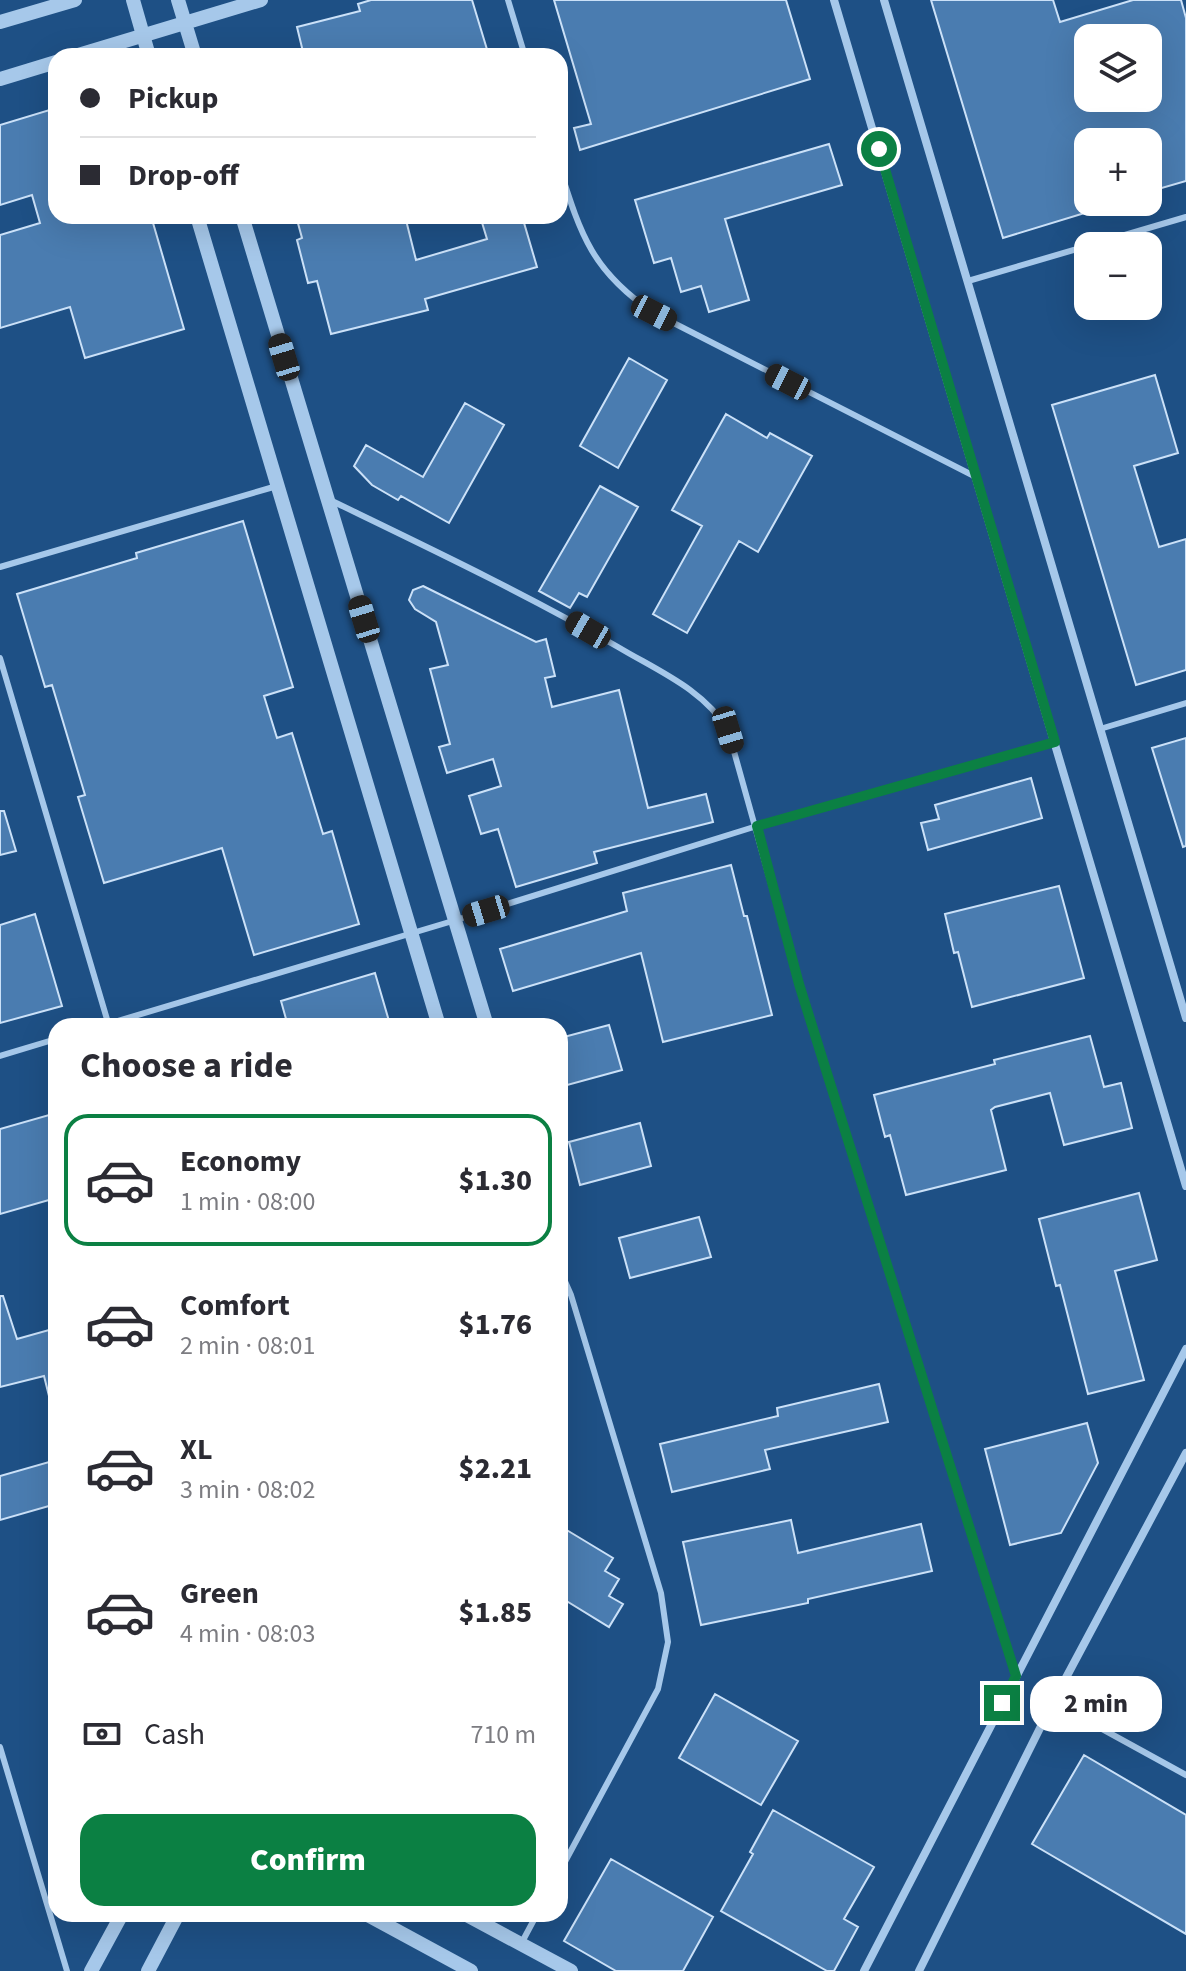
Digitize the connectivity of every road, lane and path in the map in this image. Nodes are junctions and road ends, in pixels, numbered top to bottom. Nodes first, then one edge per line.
1 (75, 0) edge
2 (133, 0) edge
3 (178, 0) edge
4 (261, 0) edge
5 (508, 0) edge
6 (834, 0) edge
7 (884, 0) edge
8 (0, 22) edge
9 (185, 23) junction
10 (143, 35) junction
11 (101, 48) edge
12 (147, 48) edge
13 (193, 48) edge
14 (523, 48) edge
15 (48, 64) edge
16 (0, 79) edge
17 (568, 195) edge
18 (1186, 217) edge
19 (199, 224) edge
20 (244, 224) edge
21 (968, 281) junction
22 (976, 477) junction
23 (278, 486) junction
24 (327, 498) junction
25 (0, 567) edge
26 (0, 658) edge
27 (1186, 703) edge
28 (1100, 729) junction
29 (1055, 742) junction
30 (757, 826) junction
31 (456, 920) junction
32 (412, 934) junction
33 (104, 1018) edge
34 (130, 1018) edge
35 (437, 1018) edge
36 (485, 1018) edge
37 (1186, 1018) edge
38 (48, 1041) edge
39 (0, 1056) edge
40 (1186, 1186) edge
41 (568, 1288) edge
42 (1186, 1349) edge
43 (1186, 1453) edge
44 (1016, 1676) junction
45 (1053, 1702) junction
46 (0, 1747) edge
47 (1186, 1775) edge
48 (568, 1856) edge
49 (48, 1907) edge
50 (52, 1922) edge
51 (118, 1922) edge
52 (174, 1922) edge
53 (381, 1922) edge
54 (480, 1922) edge
55 (533, 1922) edge
56 (521, 1944) junction
57 (67, 1971) edge
58 (91, 1971) edge
59 (148, 1971) edge
60 (471, 1971) edge
61 (571, 1971) edge
62 (864, 1971) edge
63 (919, 1971) edge

1 - 8 street
2 - 10 street
3 - 9 street
4 - 9 street
5 - 14 lane
6 - 22 street
7 - 21 street
9 - 10 street
9 - 13 street
10 - 11 street
10 - 12 street
15 - 16 street
17 - 22 lane
18 - 21 lane
19 - 23 street
20 - 24 street
21 - 28 street
22 - 29 street
23 - 25 lane
23 - 32 street
24 - 30 lane
24 - 31 street
26 - 33 lane
27 - 28 lane
28 - 37 street
29 - 30 lane
29 - 40 street
30 - 31 lane
30 - 44 lane
31 - 32 lane
31 - 36 street
32 - 34 lane
32 - 35 street
38 - 39 lane
41 - 48 lane
42 - 44 street
43 - 45 street
44 - 62 street
45 - 47 lane
45 - 63 street
46 - 49 lane
50 - 57 lane
51 - 58 street
52 - 59 street
53 - 60 street
54 - 56 street
55 - 56 lane
56 - 61 street

